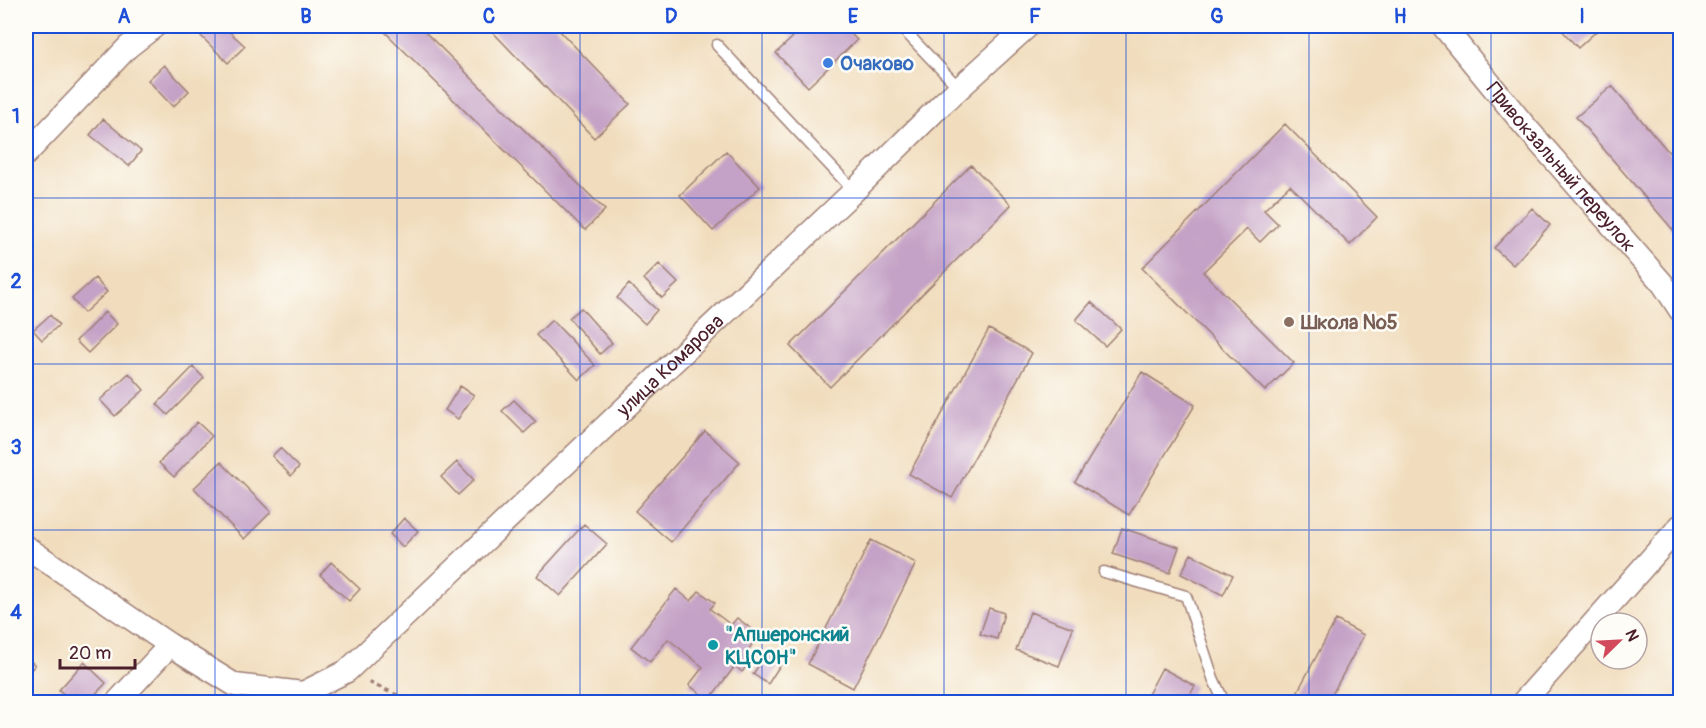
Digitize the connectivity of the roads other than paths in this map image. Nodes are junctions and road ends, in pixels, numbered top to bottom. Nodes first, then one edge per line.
1 (154, 26) edge
2 (900, 26) edge
3 (1028, 26) edge
4 (1443, 26) edge
5 (717, 45) dead end
6 (959, 87) junction
7 (26, 154) edge
8 (854, 191) junction
9 (1680, 310) edge
10 (1680, 526) edge
11 (26, 547) edge
12 (1104, 572) dead end
13 (170, 645) junction
14 (117, 702) edge
15 (1224, 702) edge
16 (1523, 702) edge

1 - 7 street
2 - 6 lane
3 - 6 street, улица Комарова
4 - 9 street, Привокзальный переулок
5 - 8 lane
6 - 8 street, улица Комарова
8 - 13 street, улица Комарова
10 - 16 street
11 - 13 street
12 - 15 lane
13 - 14 street

